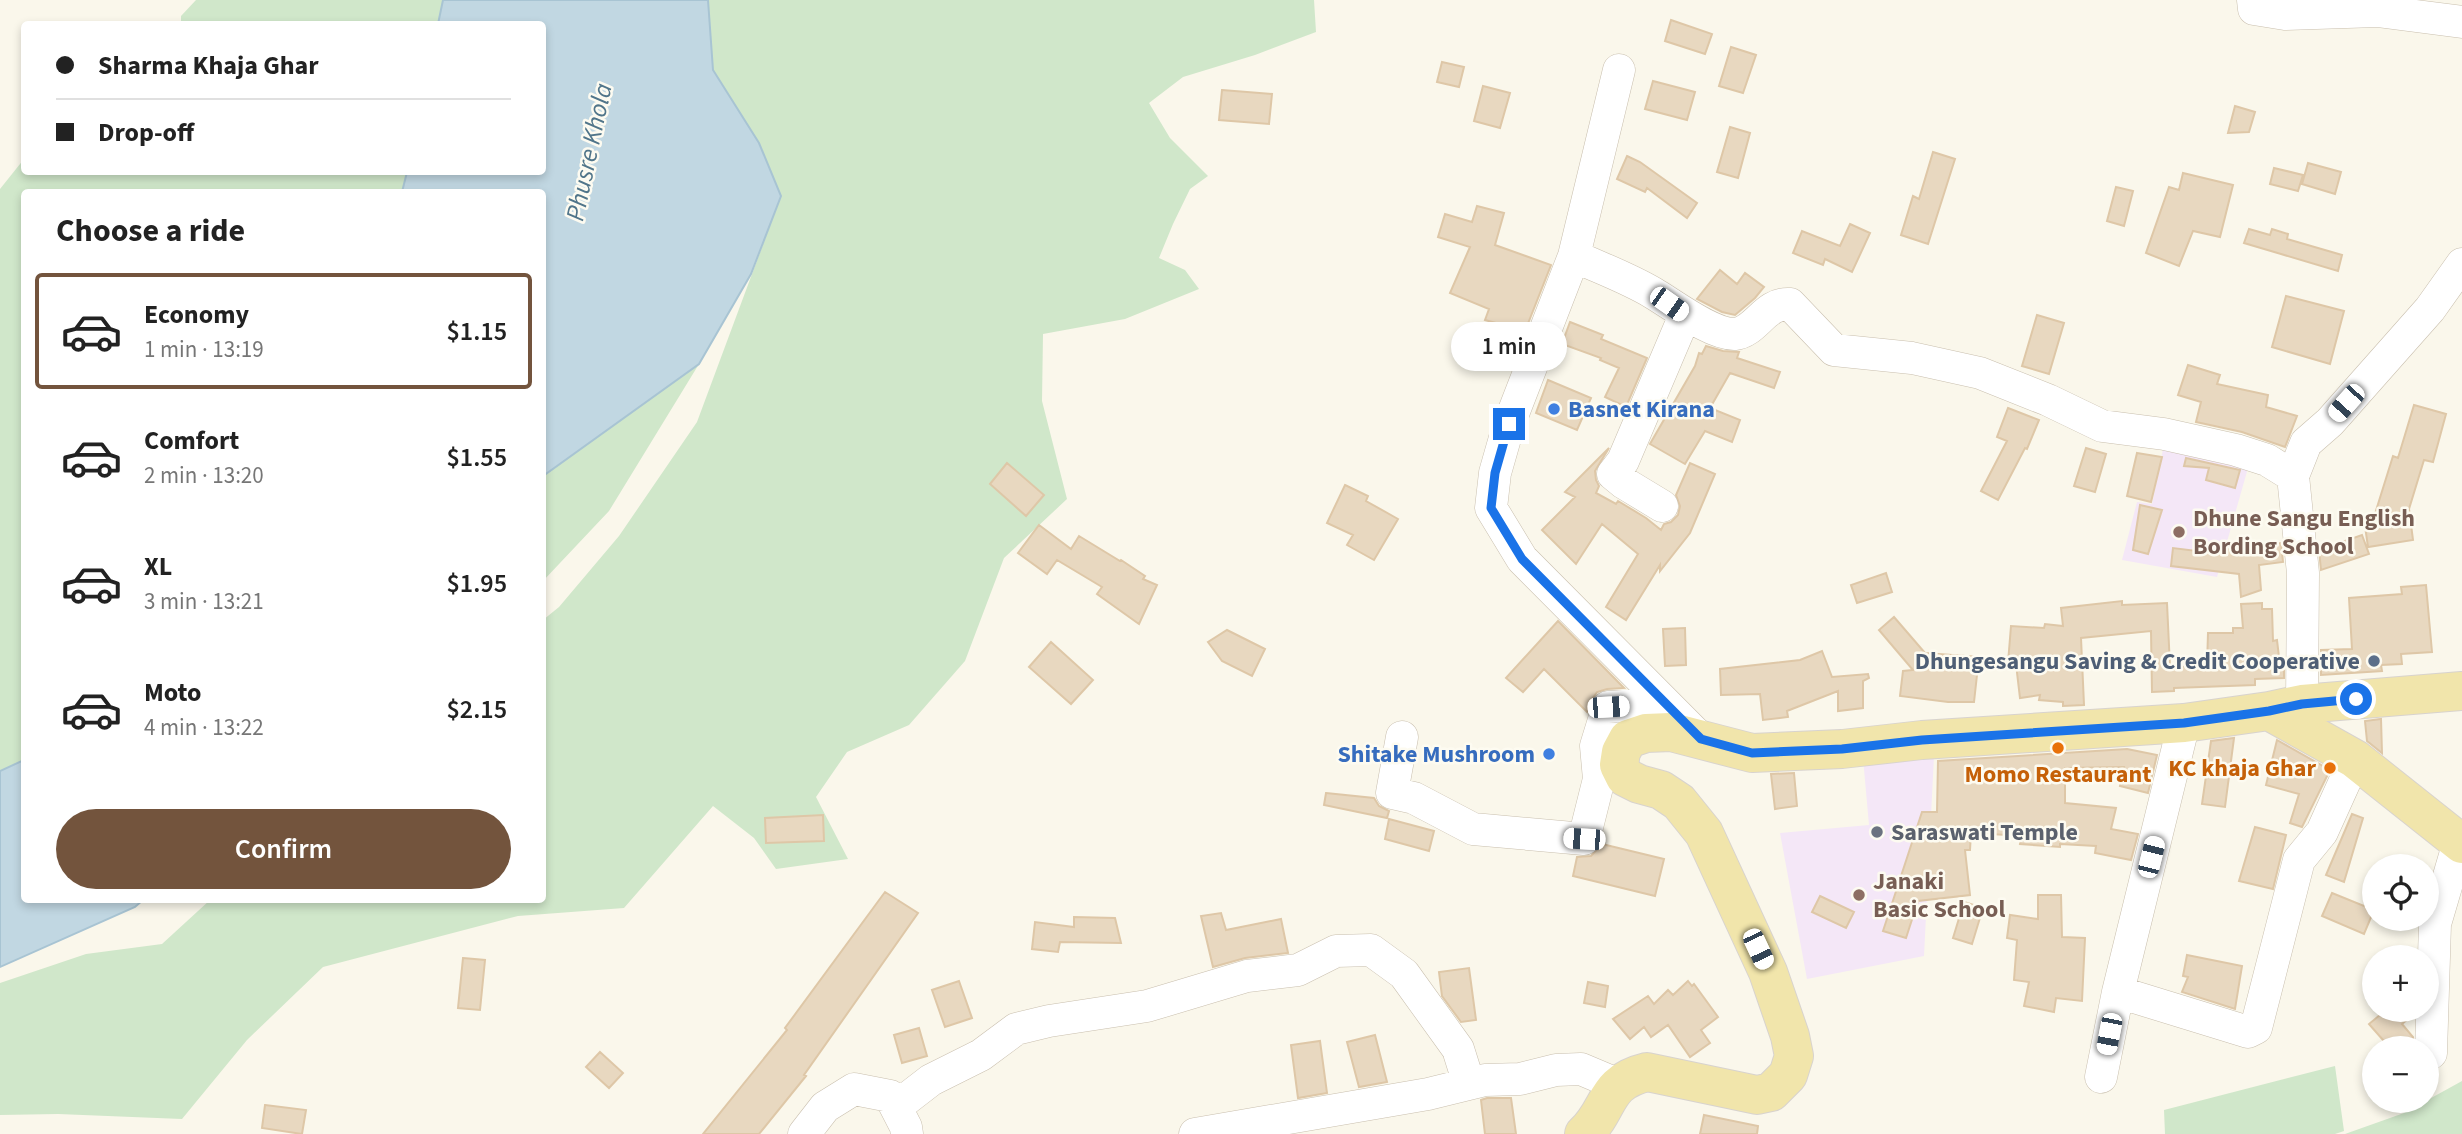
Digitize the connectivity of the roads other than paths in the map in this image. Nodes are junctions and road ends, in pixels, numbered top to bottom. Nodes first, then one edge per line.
1 (2253, 0) edge
2 (2462, 22) edge
3 (1619, 70) dead end
4 (1574, 256) junction
5 (2462, 264) edge
6 (1685, 315) junction
7 (2293, 476) junction
8 (1662, 506) dead end
9 (2462, 691) edge
10 (2286, 708) junction
11 (2184, 723) junction
12 (1402, 737) dead end
13 (1701, 739) junction
14 (2355, 759) junction
15 (2461, 843) edge
16 (2118, 992) junction
17 (2432, 1036) edge
18 (2101, 1076) dead end
19 (1468, 1084) junction
20 (1619, 1085) junction
21 (902, 1120) edge
22 (804, 1134) edge
23 (1195, 1134) edge
24 (1584, 1134) edge

1 - 2 street
3 - 4 street
4 - 6 street
4 - 13 street
5 - 7 street
6 - 7 street
6 - 8 street
7 - 10 street
9 - 10 main road
10 - 11 main road
10 - 14 main road
11 - 13 main road
11 - 16 street
12 - 13 street
13 - 20 main road
14 - 15 main road
14 - 16 street
15 - 17 street
16 - 18 street
19 - 20 street
19 - 21 street
19 - 23 street
20 - 24 main road
21 - 22 street

